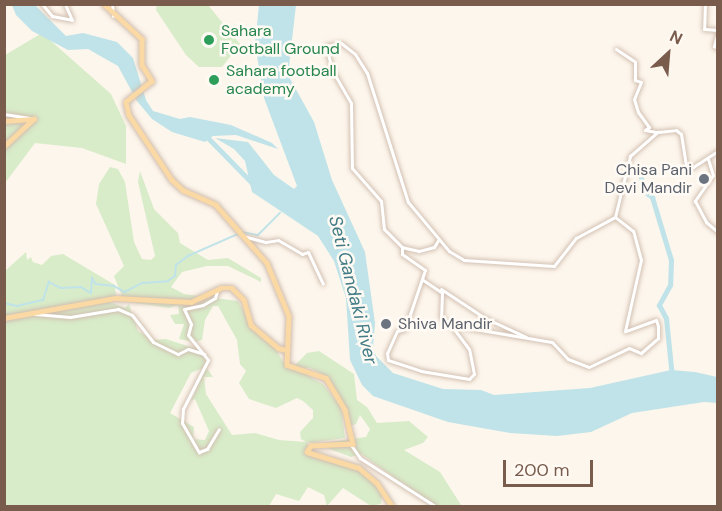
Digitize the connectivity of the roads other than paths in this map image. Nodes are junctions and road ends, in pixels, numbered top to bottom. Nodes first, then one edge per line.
1 (42, 4) edge
2 (65, 4) edge
3 (104, 4) edge
4 (112, 4) edge
5 (705, 4) edge
6 (113, 16) junction
7 (717, 31) edge
8 (717, 48) edge
9 (616, 49) dead end
10 (4, 114) edge
11 (30, 118) junction
12 (4, 121) edge
13 (658, 132) junction
14 (4, 147) edge
15 (717, 151) edge
16 (708, 159) junction
17 (615, 216) junction
18 (717, 232) edge
19 (241, 236) junction
20 (439, 239) junction
21 (402, 247) junction
22 (423, 280) junction
23 (322, 284) dead end
24 (437, 286) junction
25 (217, 291) junction
26 (34, 314) junction
27 (4, 318) edge
28 (451, 325) junction
29 (529, 339) junction
30 (286, 350) junction
31 (204, 354) junction
32 (219, 429) dead end
33 (351, 445) junction
34 (392, 507) edge
35 (435, 507) edge

1 - 2 street
3 - 6 main road
4 - 6 street
5 - 7 street
6 - 19 main road
7 - 8 street
9 - 13 street
10 - 11 street
11 - 12 main road
11 - 14 main road
13 - 16 street
13 - 17 street
15 - 16 street
16 - 18 street
17 - 20 street
17 - 29 street
19 - 23 street
19 - 30 main road
20 - 21 street
20 - 21 street
21 - 22 street
22 - 24 street
22 - 28 street
24 - 28 street
24 - 29 street
25 - 26 main road
25 - 30 main road
25 - 31 street
26 - 27 main road
26 - 31 street
28 - 29 street
30 - 33 main road
31 - 32 street
33 - 34 main road
33 - 35 street

